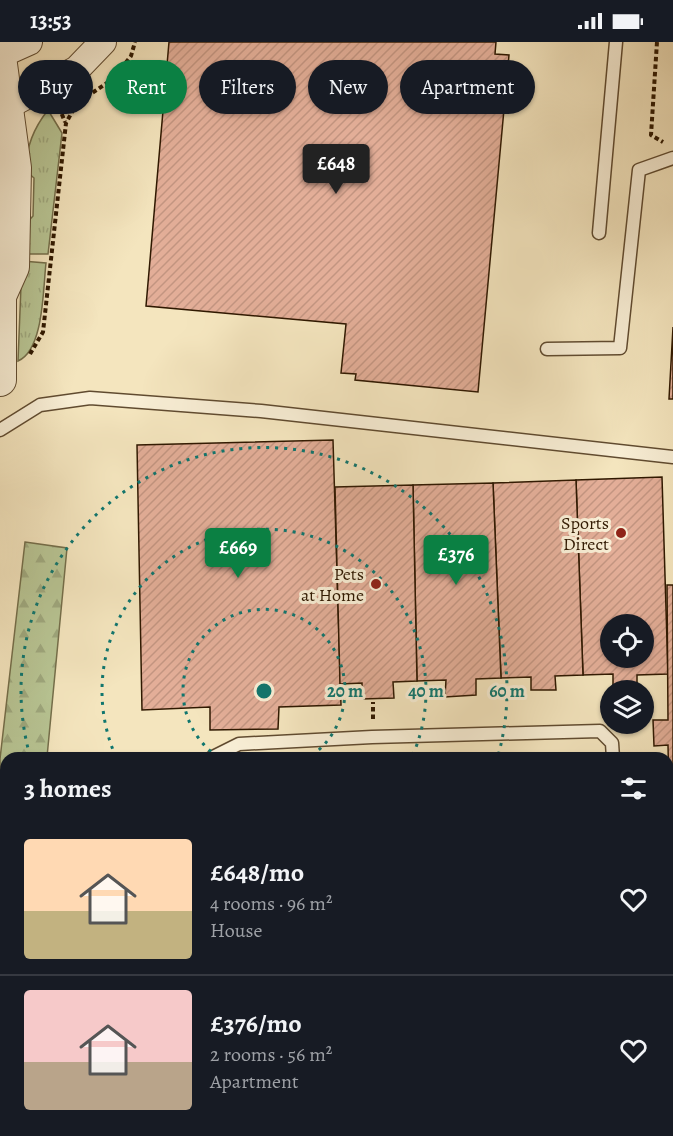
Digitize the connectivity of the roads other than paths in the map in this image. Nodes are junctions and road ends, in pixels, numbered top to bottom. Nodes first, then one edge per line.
1 (29, 42) edge
2 (103, 42) edge
3 (616, 42) edge
4 (0, 56) edge
5 (4, 108) edge
6 (673, 158) edge
7 (599, 233) dead end
8 (0, 295) edge
9 (547, 349) dead end
10 (0, 380) edge
11 (0, 430) edge
12 (673, 457) edge
13 (223, 752) edge
14 (613, 752) edge

1 - 4 street
2 - 5 street
3 - 7 lane
4 - 5 street
5 - 8 street
6 - 9 lane
8 - 10 street
11 - 12 lane
13 - 14 lane

